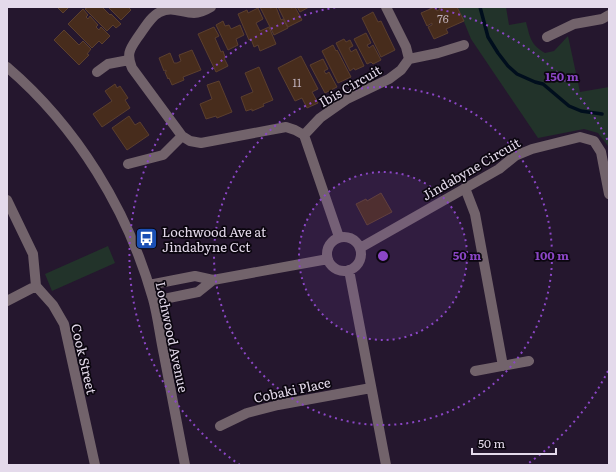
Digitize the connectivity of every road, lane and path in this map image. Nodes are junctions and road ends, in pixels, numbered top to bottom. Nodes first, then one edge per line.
1 (211, 7) edge
2 (386, 7) edge
3 (181, 9) edge
4 (609, 15) edge
5 (547, 37) dead end
6 (464, 45) dead end
7 (408, 59) junction
8 (129, 60) junction
9 (7, 67) edge
10 (97, 72) dead end
11 (182, 136) junction
12 (304, 136) junction
13 (128, 164) dead end
14 (465, 188) junction
15 (609, 194) edge
16 (7, 200) edge
17 (339, 237) junction
18 (360, 248) junction
19 (328, 260) junction
20 (349, 270) junction
21 (213, 280) junction
22 (149, 285) junction
23 (36, 286) junction
24 (7, 301) edge
25 (154, 301) junction
26 (528, 361) dead end
27 (503, 366) junction
28 (475, 371) dead end
29 (372, 388) junction
30 (220, 426) dead end
31 (95, 465) edge
32 (185, 465) edge
33 (386, 465) edge

1 - 3 street
2 - 7 street
3 - 8 street
4 - 5 street
6 - 7 street
7 - 12 street, Ibis Circuit
8 - 10 street
8 - 11 street
9 - 22 street, Lochwood Avenue
11 - 12 street
11 - 13 street
12 - 17 street
14 - 15 street, Jindabyne Circuit
14 - 18 street, Jindabyne Circuit
14 - 27 street
16 - 23 street
17 - 18 street
17 - 19 street
18 - 20 street
19 - 20 street
19 - 21 street
20 - 29 street
21 - 22 street
21 - 25 street
22 - 25 street, Lochwood Avenue
23 - 24 street
23 - 31 street, Cook Street
25 - 32 street, Lochwood Avenue
26 - 27 street
27 - 28 street
29 - 30 street, Cobaki Place
29 - 33 street

